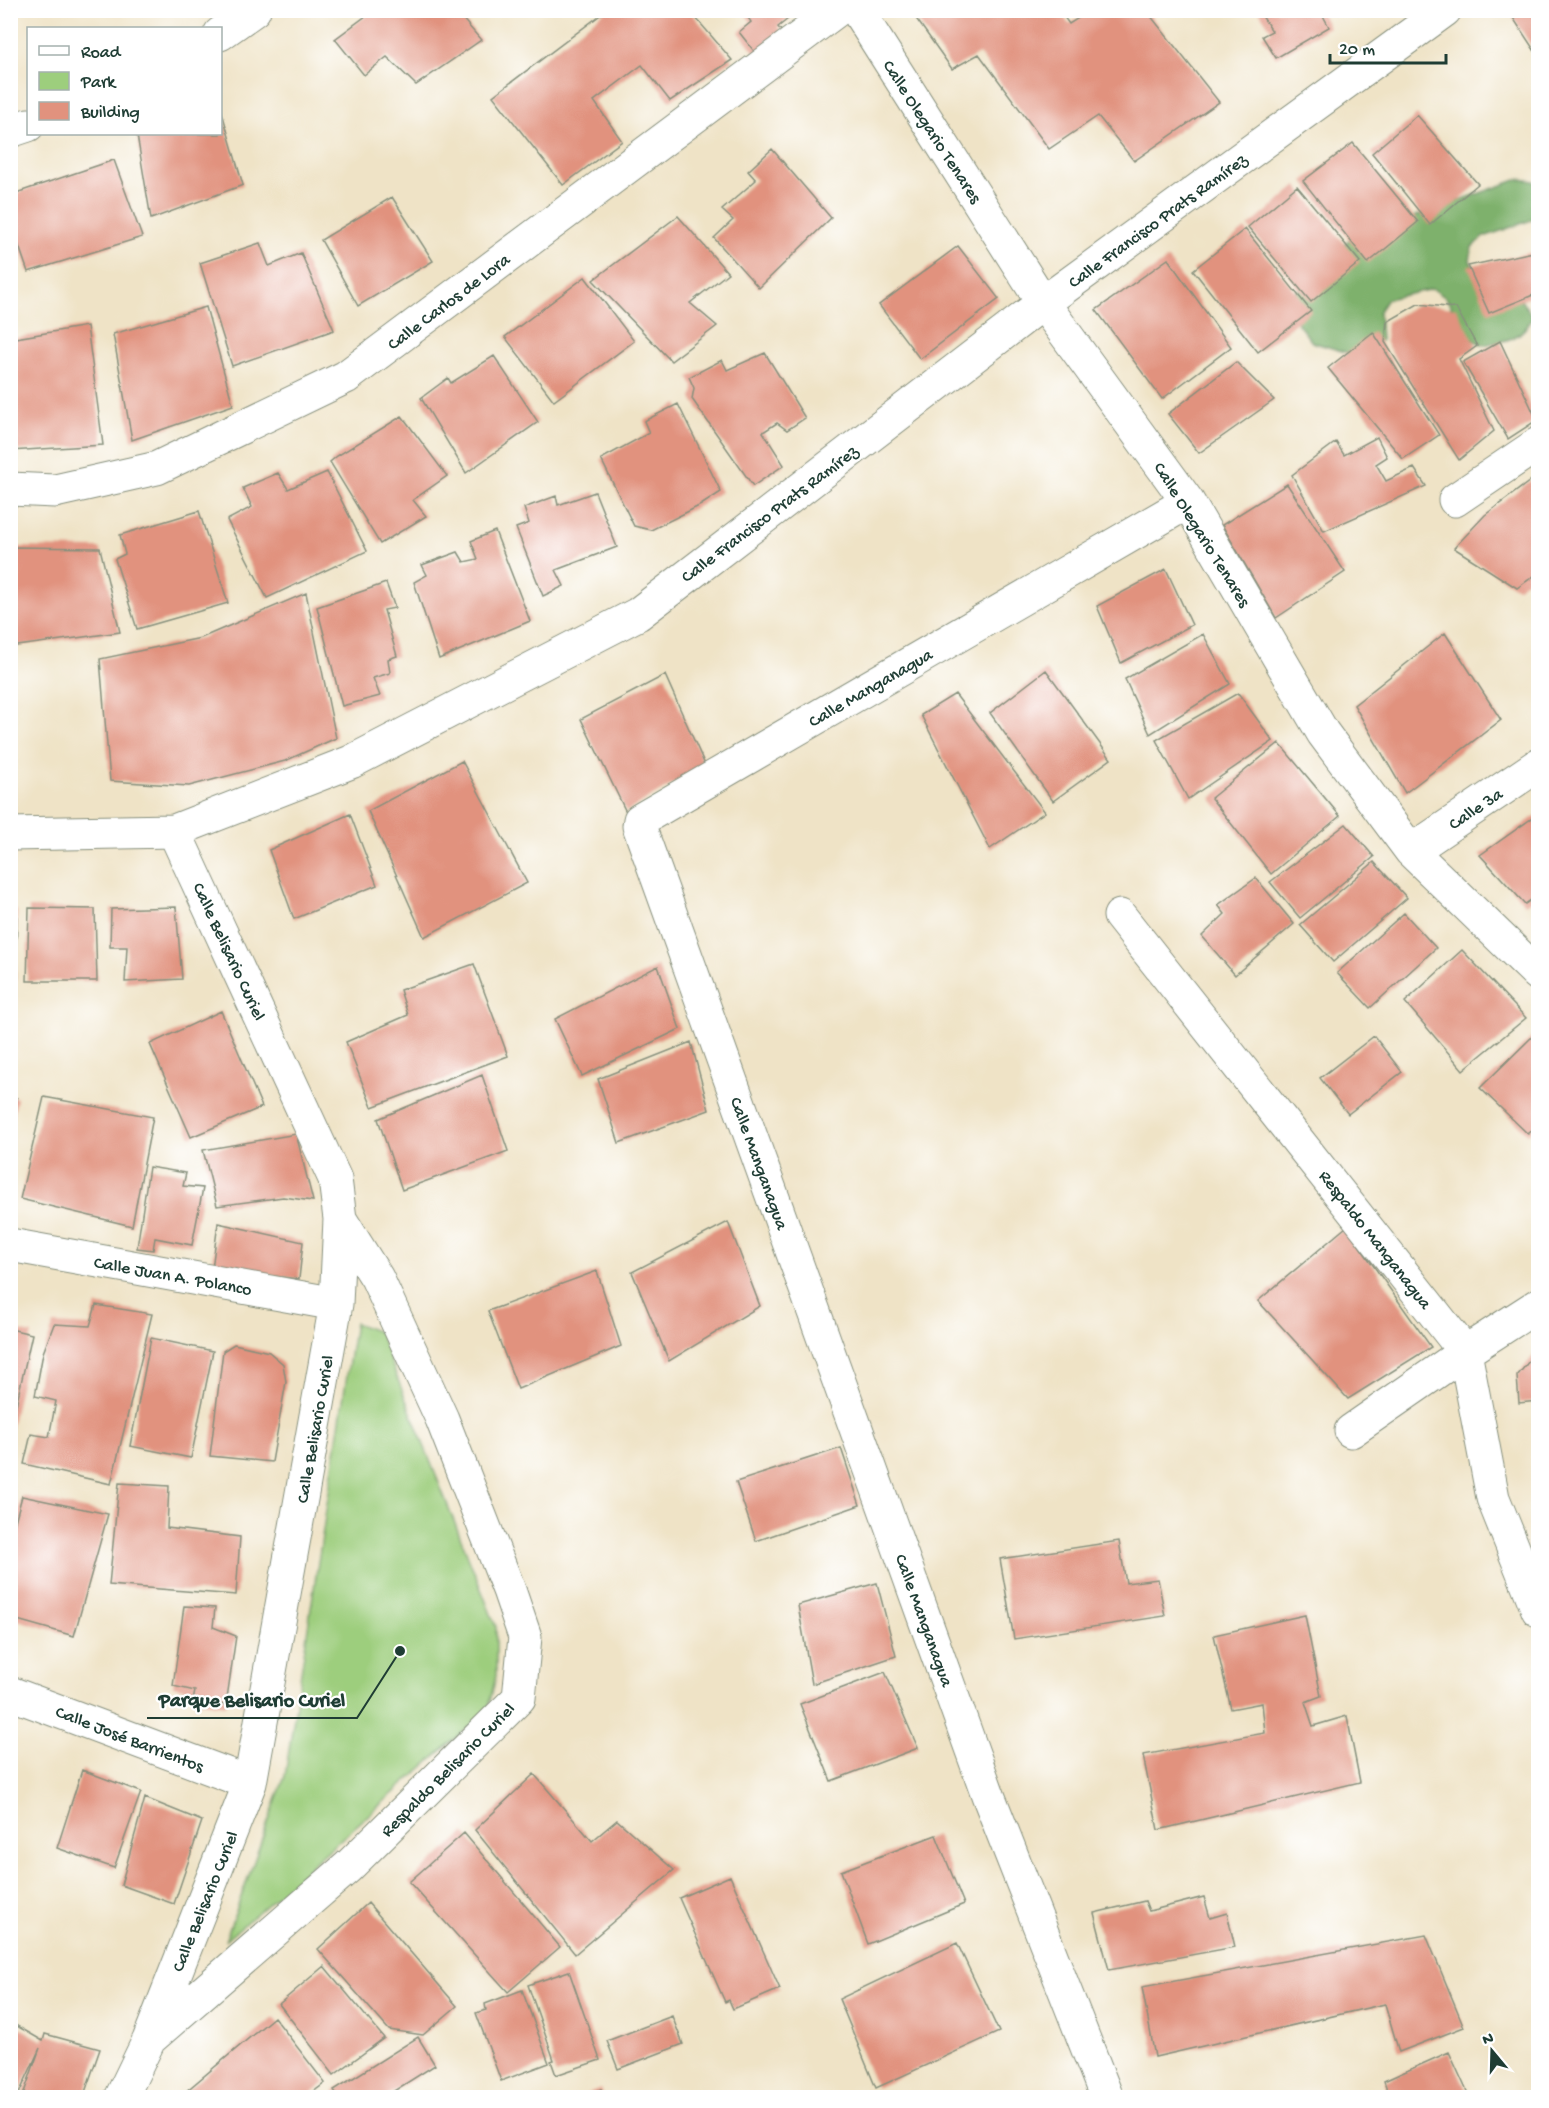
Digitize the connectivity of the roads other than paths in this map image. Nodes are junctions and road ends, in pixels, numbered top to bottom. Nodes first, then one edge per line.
1 (254, 10) edge
2 (837, 10) edge
3 (856, 10) edge
4 (1445, 10) edge
5 (222, 33) edge
6 (27, 124) edge
7 (10, 131) edge
8 (1043, 303) junction
9 (1539, 444) edge
10 (10, 489) edge
11 (1455, 500) dead end
12 (1188, 502) junction
13 (1539, 765) edge
14 (174, 831) junction
15 (10, 834) edge
16 (1411, 851) junction
17 (1120, 916) dead end
18 (1539, 974) edge
19 (340, 1220) junction
20 (10, 1245) edge
21 (336, 1304) junction
22 (1539, 1305) edge
23 (1465, 1352) junction
24 (1351, 1431) dead end
25 (1539, 1610) edge
26 (10, 1693) edge
27 (250, 1783) junction
28 (149, 2040) junction
29 (121, 2097) edge
30 (1107, 2097) edge

1 - 5 street
2 - 10 street, Calle Carlos de Lora
3 - 8 street, Calle Olegario Tenares
4 - 8 street, Calle Francisco Prats Ramírez
6 - 7 street
8 - 12 street, Calle Olegario Tenares
8 - 14 street, Calle Francisco Prats Ramírez
9 - 11 street
12 - 16 street, Calle Olegario Tenares
12 - 30 street, Calle Manganagua
13 - 16 street, Calle 3a
14 - 15 street, Calle Francisco Prats Ramírez
14 - 19 street, Calle Belisario Curiel
16 - 18 street, Calle Olegario Tenares
17 - 23 street, Respaldo Manganagua
19 - 21 street, Calle Belisario Curiel
19 - 28 street, Respaldo Belisario Curiel
20 - 21 street, Calle Juan A. Polanco
21 - 27 street, Calle Belisario Curiel
22 - 23 street
23 - 24 street
23 - 25 street, Respaldo Manganagua
26 - 27 street, Calle José Barrientos
27 - 28 street, Calle Belisario Curiel
28 - 29 street, Calle Belisario Curiel

